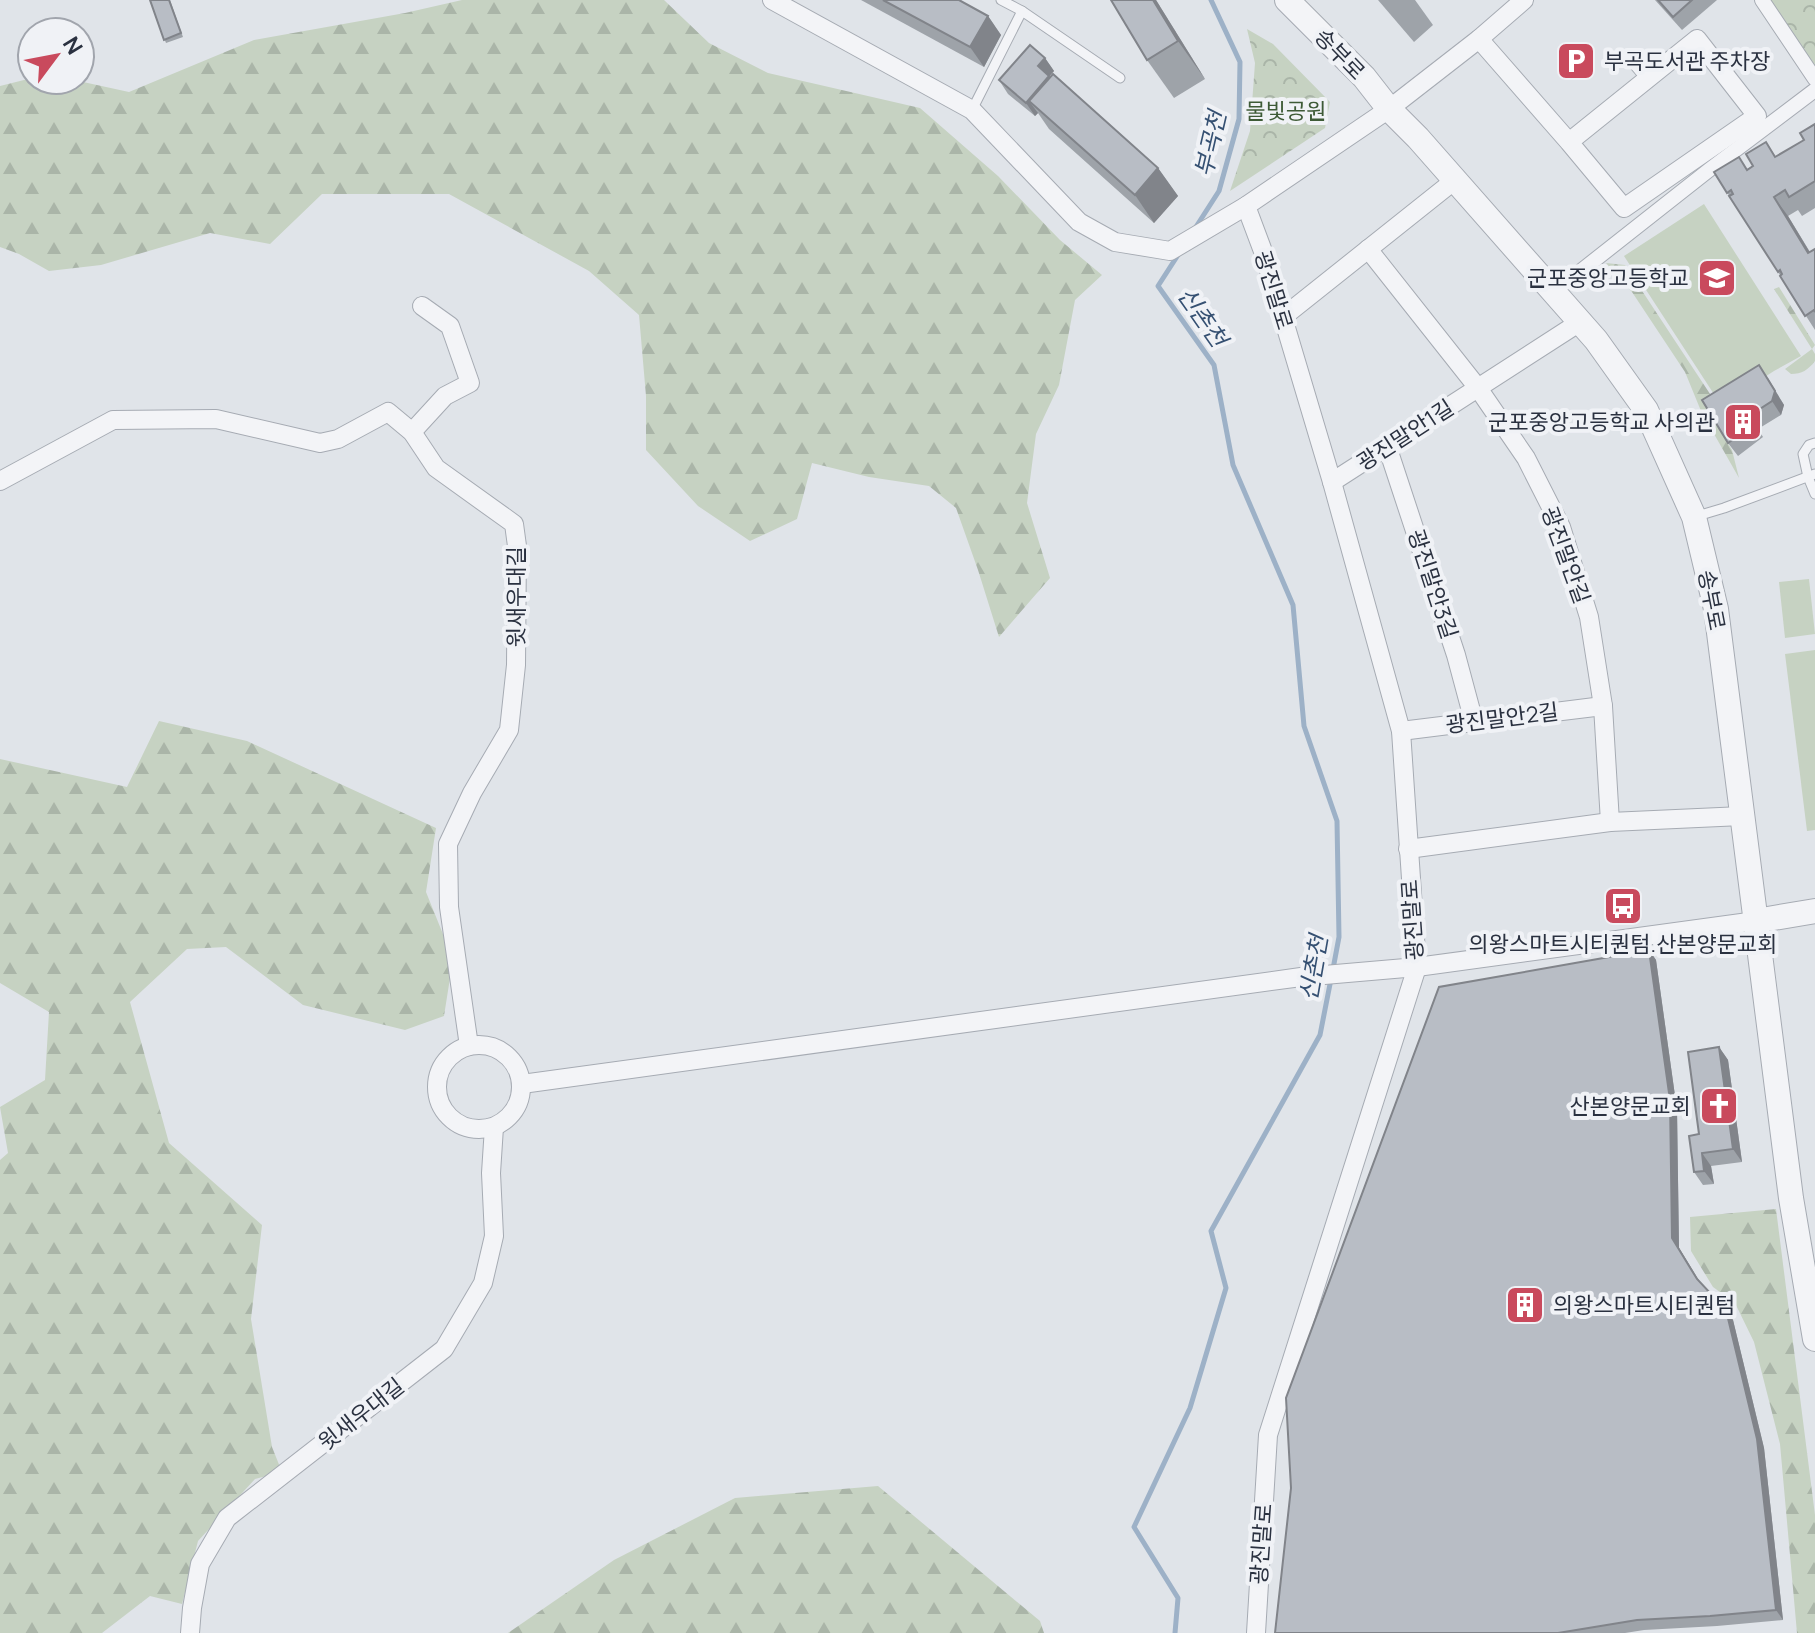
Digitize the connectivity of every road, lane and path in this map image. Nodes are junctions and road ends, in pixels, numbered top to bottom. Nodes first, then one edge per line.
1 (772, 0) edge
2 (1001, 0) edge
3 (1287, 0) edge
4 (1524, 0) edge
5 (1762, 0) edge
6 (1022, 11) junction
7 (1479, 39) junction
8 (1120, 78) dead end
9 (1815, 79) edge
10 (1815, 90) edge
11 (1389, 109) junction
12 (972, 110) junction
13 (1569, 142) junction
14 (1455, 180) junction
15 (1246, 206) junction
16 (1368, 249) junction
17 (1577, 274) dead end
18 (422, 306) dead end
19 (1283, 317) junction
20 (1580, 322) junction
21 (1478, 388) junction
22 (412, 432) junction
23 (1815, 443) edge
24 (1387, 446) junction
25 (1812, 476) edge
26 (0, 481) edge
27 (1332, 482) junction
28 (1815, 494) edge
29 (1694, 517) junction
30 (1603, 706) junction
31 (1474, 722) junction
32 (1401, 731) junction
33 (1742, 816) junction
34 (1610, 822) junction
35 (1408, 849) junction
36 (1815, 911) edge
37 (1756, 921) junction
38 (1417, 967) junction
39 (469, 1046) junction
40 (522, 1084) junction
41 (494, 1127) junction
42 (473, 1129) junction
43 (491, 1173) junction
44 (1815, 1339) edge
45 (190, 1633) edge
46 (1256, 1633) edge

1 - 12 street
2 - 6 lane
3 - 11 street, 송부로
4 - 7 street
5 - 9 street
6 - 8 lane
6 - 12 lane
7 - 11 street
7 - 13 street
10 - 17 street
11 - 14 street, 송부로
11 - 15 street
12 - 15 street
13 - 13 street
14 - 16 street
14 - 20 street, 송부로
15 - 19 street, 광진말로
16 - 19 street
16 - 21 street, 광진말안길
18 - 22 street
19 - 27 street, 광진말로
20 - 21 street, 광진말안1길
20 - 29 street, 송부로
21 - 24 street, 광진말안1길
21 - 30 street, 광진말안길
22 - 26 street, 윗새우대길
22 - 39 street, 윗새우대길
23 - 25 lane
24 - 27 street, 광진말안1길
24 - 31 street, 광진말안3길
25 - 28 lane
25 - 29 lane
27 - 32 street, 광진말로
29 - 33 street, 송부로
30 - 31 street, 광진말안2길
30 - 34 street, 광진말안길
31 - 32 street, 광진말안2길
32 - 35 street, 광진말로
33 - 34 street
33 - 37 street, 송부로
34 - 35 street
35 - 38 street, 광진말로
36 - 37 street
37 - 38 street
37 - 44 street, 송부로
38 - 40 street
38 - 46 street, 광진말로
39 - 40 street
39 - 42 street
40 - 41 street
41 - 42 street
41 - 43 street
42 - 43 street
43 - 45 street, 윗새우대길

